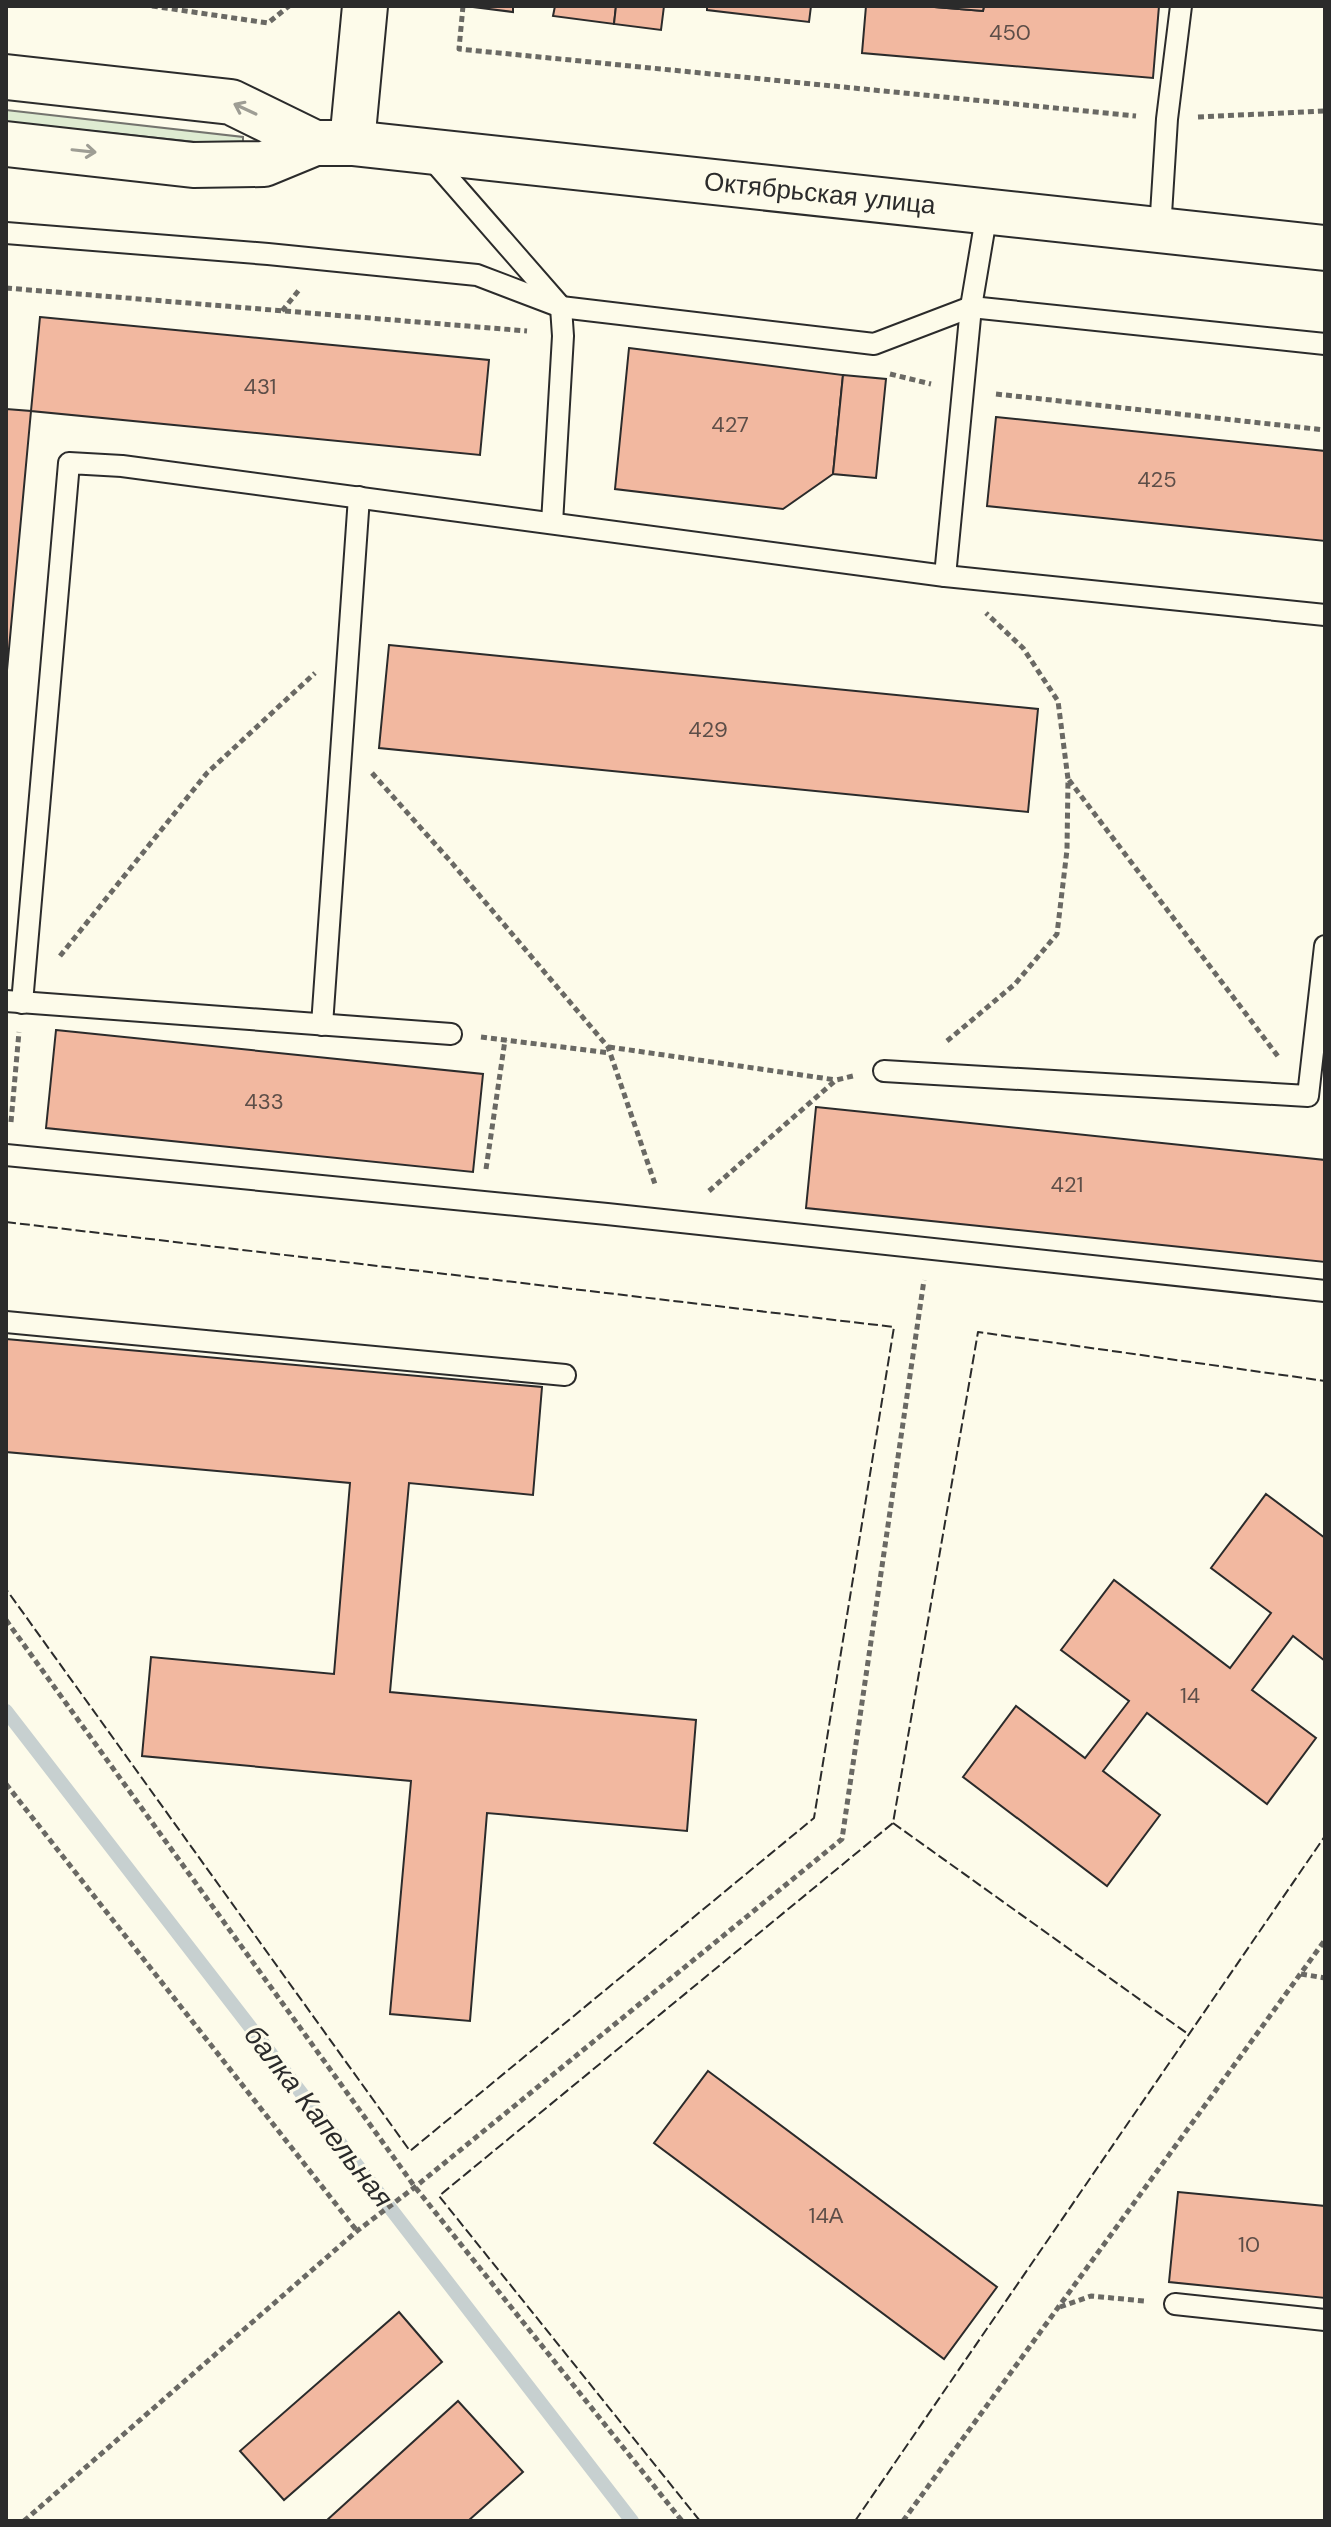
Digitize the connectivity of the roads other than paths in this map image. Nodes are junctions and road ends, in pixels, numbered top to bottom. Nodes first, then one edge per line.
1 (365, 6) edge
2 (1181, 6) edge
3 (6, 77) edge
4 (333, 143) junction
5 (6, 144) edge
6 (425, 151) junction
7 (987, 212) junction
8 (1160, 230) junction
9 (6, 233) edge
10 (1325, 248) edge
11 (561, 307) junction
12 (971, 307) junction
13 (1325, 344) edge
14 (359, 497) junction
15 (552, 523) junction
16 (945, 576) junction
17 (1325, 615) edge
18 (1325, 946) edge
19 (14, 1002) edge
20 (322, 1025) junction
21 (451, 1034) road end
22 (884, 1071) road end
23 (7, 1155) edge
24 (1325, 1291) edge
25 (6, 1322) edge
26 (565, 1375) dead end
27 (1175, 2304) road end
28 (1325, 2320) edge

1 - 4 main road
2 - 8 lane
4 -> 3 main road, Октябрьская улица
5 -> 4 main road, Октябрьская улица
4 - 6 main road, Октябрьская улица
6 - 7 main road, Октябрьская улица
6 - 11 lane
7 - 8 main road, Октябрьская улица
7 - 12 lane
8 - 10 main road, Октябрьская улица
9 - 11 lane
11 - 12 lane
11 - 15 lane
12 - 13 lane
12 - 16 lane
14 - 15 lane
14 - 19 lane
14 - 20 lane
15 - 16 lane
16 - 17 lane
18 - 22 lane
19 - 20 lane
20 - 21 lane
23 - 24 lane
25 - 26 lane
27 - 28 lane

